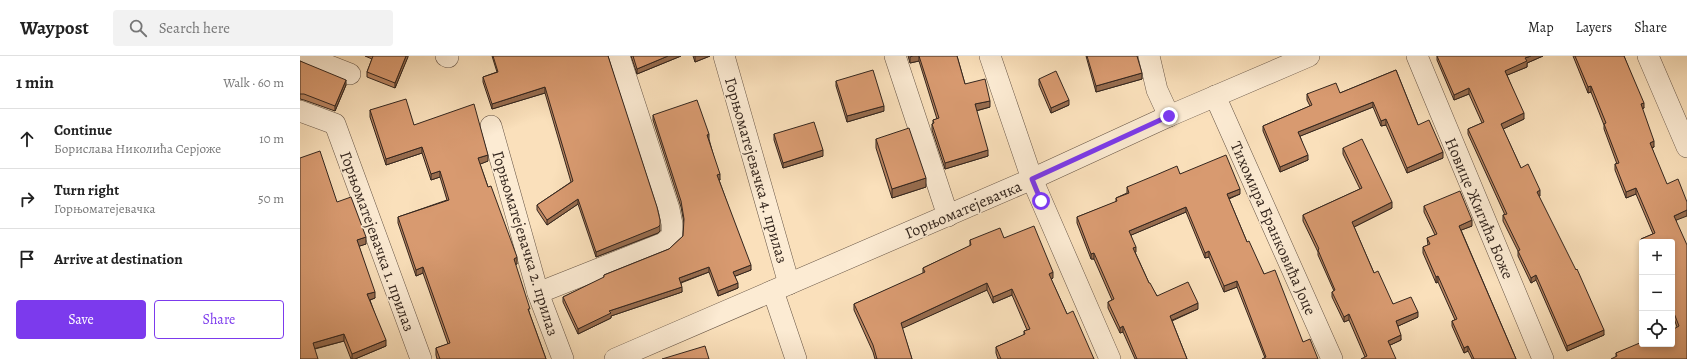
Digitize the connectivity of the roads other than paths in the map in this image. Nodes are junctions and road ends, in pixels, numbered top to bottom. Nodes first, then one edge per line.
1 (304, 56) edge
2 (619, 56) edge
3 (724, 56) edge
4 (895, 56) edge
5 (990, 56) edge
6 (1149, 56) edge
7 (1309, 56) edge
8 (1417, 56) edge
9 (1648, 56) edge
10 (350, 74) dead end
11 (1215, 96) junction
12 (300, 111) edge
13 (1169, 116) junction
14 (491, 126) dead end
15 (1687, 147) edge
16 (1032, 179) junction
17 (948, 216) junction
18 (781, 288) junction
19 (538, 293) junction
20 (421, 359) edge
21 (563, 359) edge
22 (615, 359) edge
23 (796, 359) edge
24 (1110, 359) edge
25 (1332, 359) edge
26 (1543, 359) edge

1 - 10 street
2 - 19 street
3 - 18 street, Горњоматејевачка 4. прилаз
4 - 17 street
5 - 16 street
6 - 13 street
7 - 11 street, Горњоматејевачка
8 - 26 street, Новице Жигића Боже
9 - 15 street
11 - 13 street, Горњоматејевачка
11 - 25 street, Тихомира Бранковића Јоце
12 - 20 street, Горњоматејевачка 1. прилаз
13 - 16 street, Горњоматејевачка
14 - 19 street, Горњоматејевачка 2. прилаз
16 - 17 street, Горњоматејевачка
16 - 24 street
17 - 18 street, Горњоматејевачка
18 - 22 street, Горњоматејевачка
18 - 23 street, Горњоматејевачка 4. прилаз
19 - 21 street, Горњоматејевачка 2. прилаз

